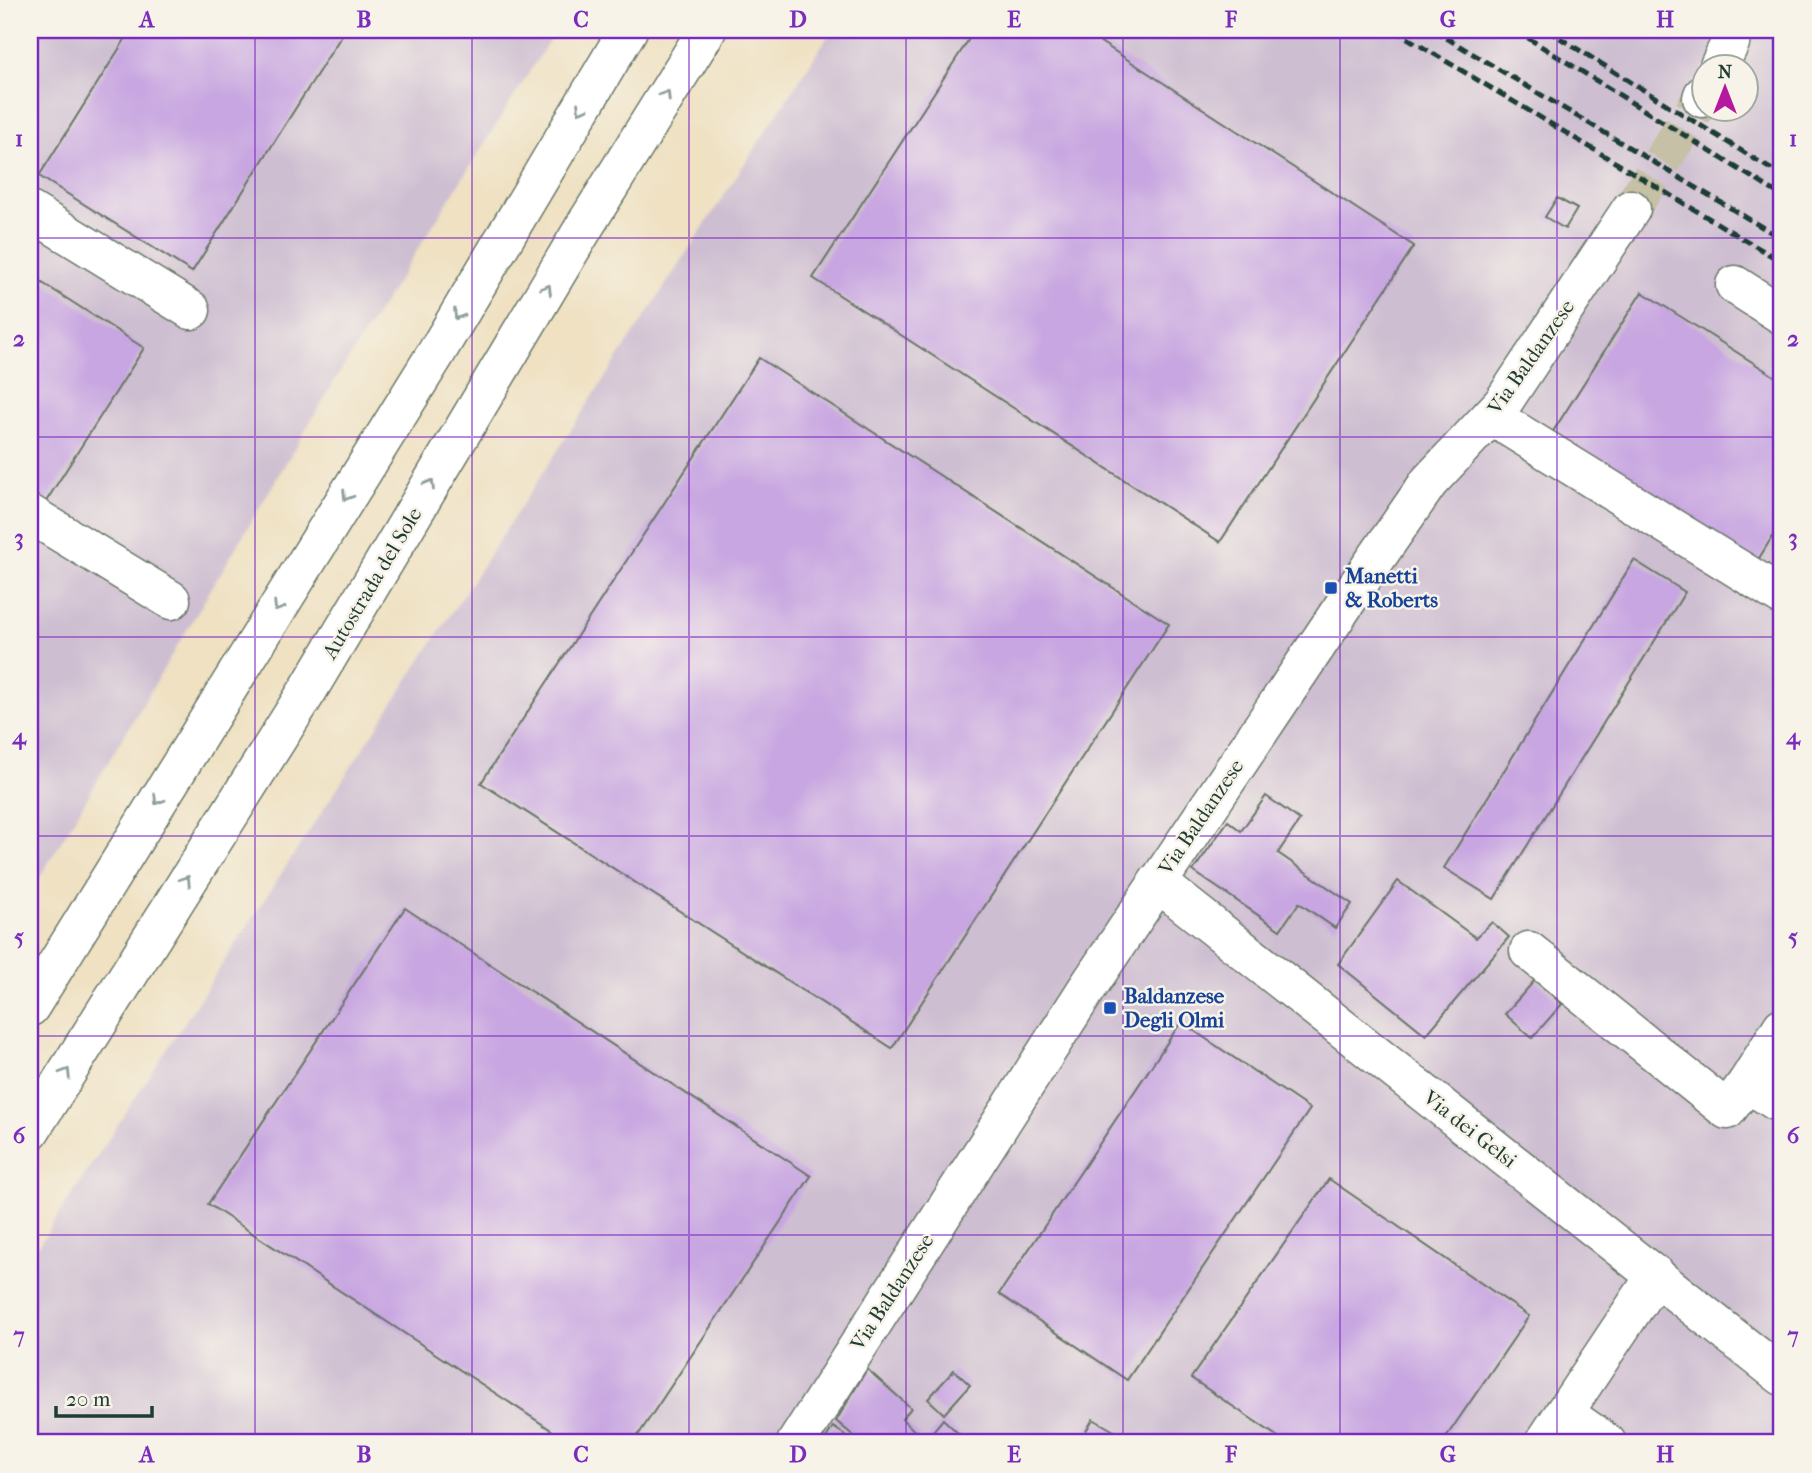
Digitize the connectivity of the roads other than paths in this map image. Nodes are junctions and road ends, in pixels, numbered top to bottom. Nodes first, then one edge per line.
1 (628, 30) edge
2 (707, 30) edge
3 (1732, 30) edge
4 (1725, 52) edge
5 (1630, 209) tunnel mouth
6 (30, 211) edge
7 (1735, 285) dead end
8 (191, 310) dead end
9 (1782, 314) edge
10 (1491, 416) junction
11 (30, 514) edge
12 (1782, 596) edge
13 (171, 600) dead end
14 (1157, 882) junction
15 (1529, 951) dead end
16 (41, 982) edge
17 (30, 1007) edge
18 (1782, 1027) edge
19 (1747, 1083) junction
20 (1782, 1105) edge
21 (30, 1131) edge
22 (1656, 1275) junction
23 (1782, 1376) edge
24 (1554, 1428) edge
25 (796, 1443) edge
26 (1607, 1443) edge

1 -> 16 main road
21 -> 2 main road, Autostrada del Sole
3 - 4 main road
5 - 10 main road, Via Baldanzese
6 - 8 main road
7 - 9 main road
10 - 12 main road
10 - 14 main road, Via Baldanzese
11 - 13 main road
14 - 22 main road, Via dei Gelsi
14 - 25 main road, Via Baldanzese
15 - 19 main road
16 - 17 main road
18 - 19 main road
19 - 20 main road
22 - 23 main road, Via dei Gelsi
22 - 24 main road
24 - 26 main road

